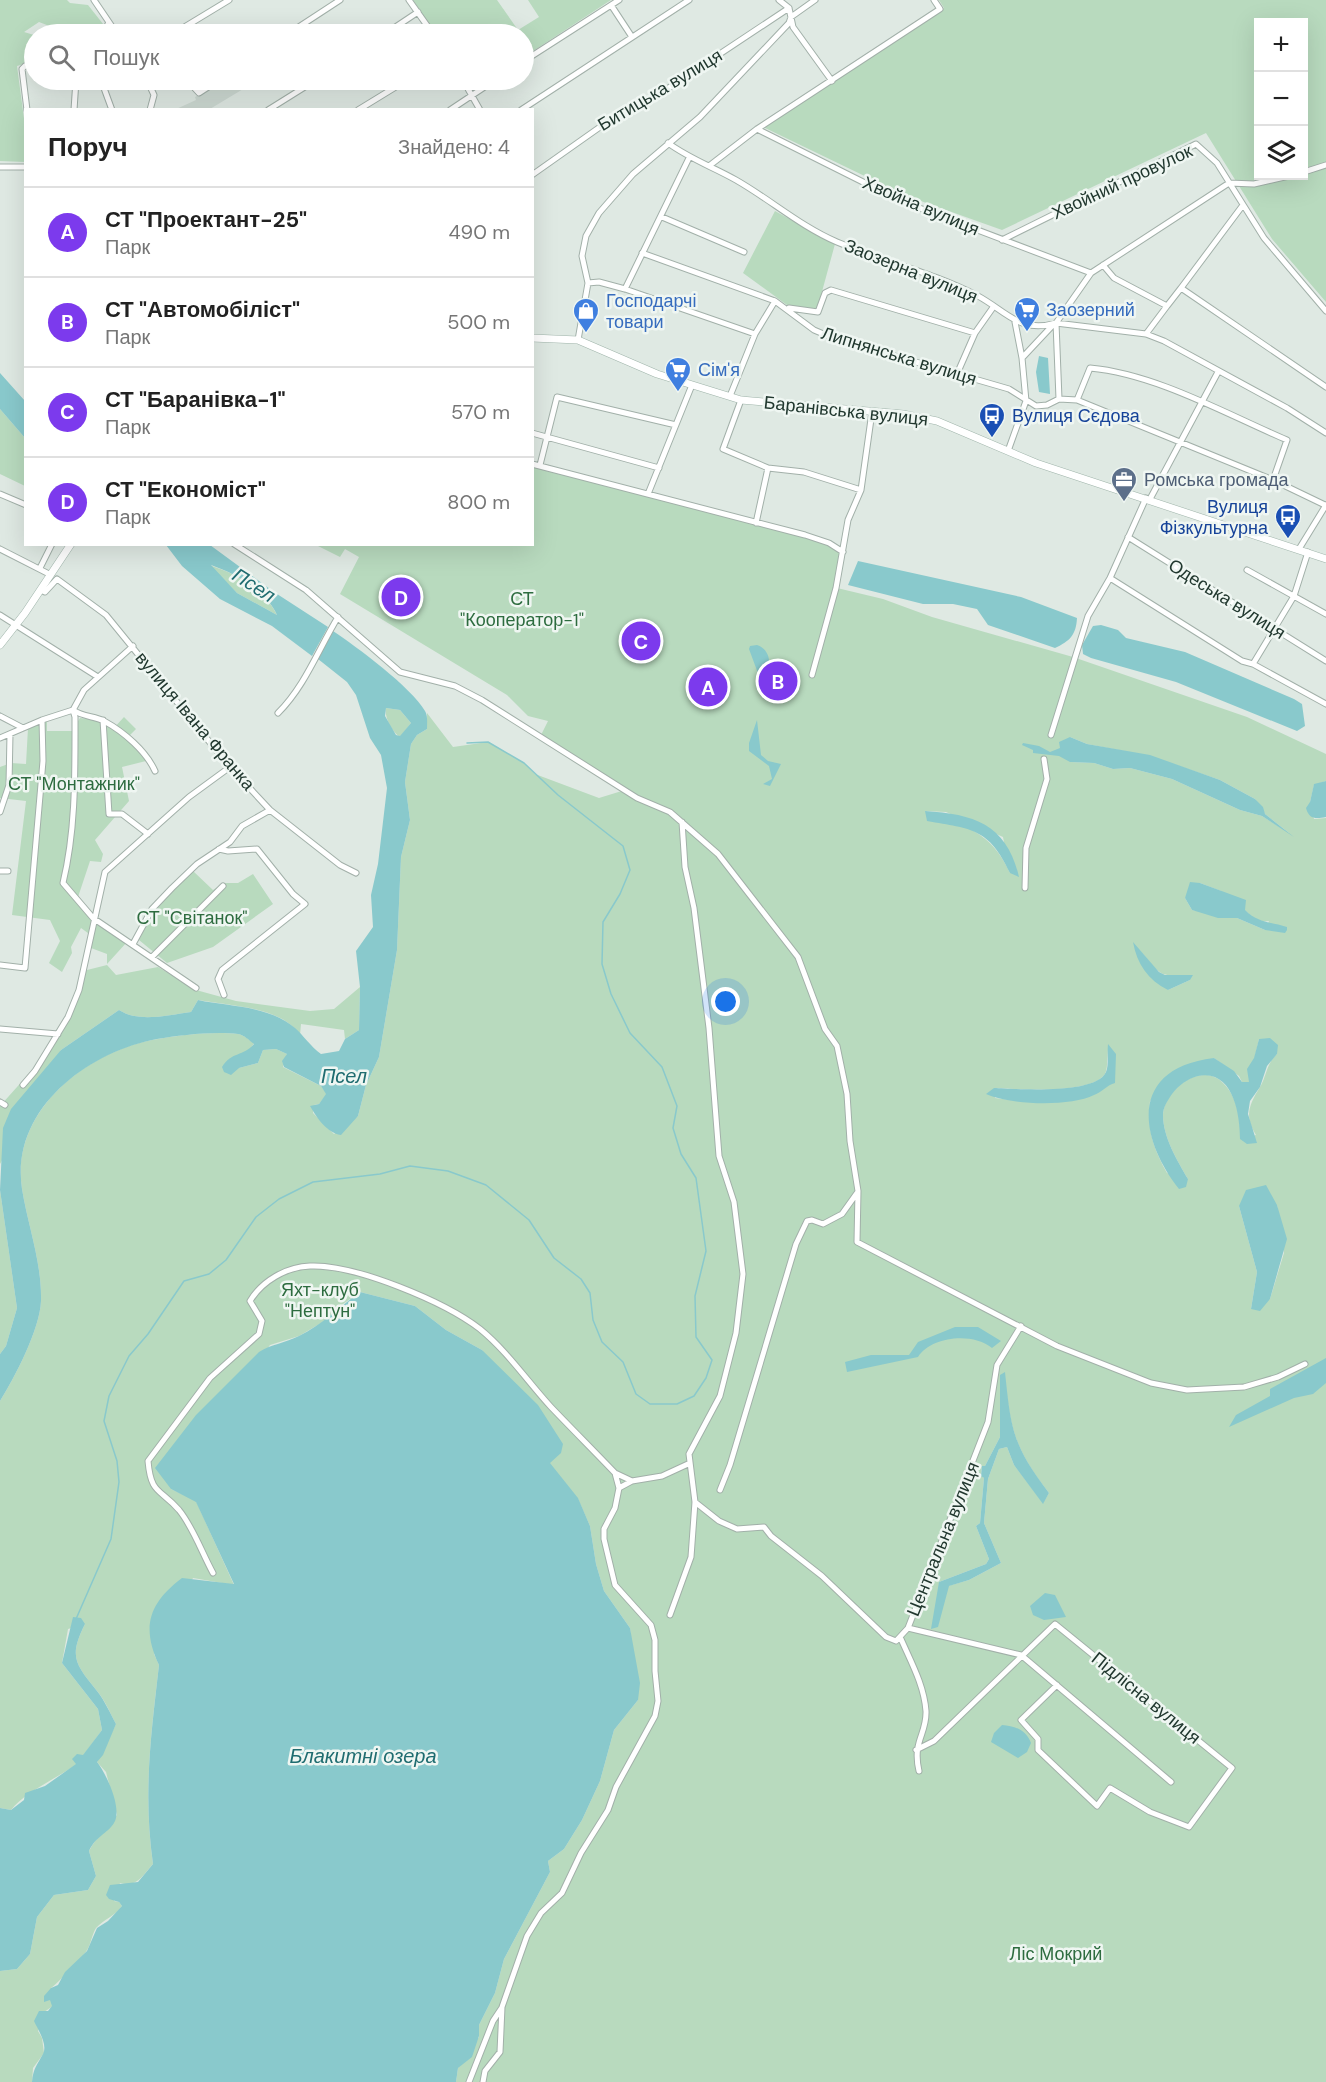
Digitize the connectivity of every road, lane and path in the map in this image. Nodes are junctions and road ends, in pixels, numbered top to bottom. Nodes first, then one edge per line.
1 (94, 0) edge
2 (229, 0) edge
3 (340, 0) edge
4 (409, 0) edge
5 (618, 0) edge
6 (689, 0) edge
7 (779, 0) edge
8 (814, 0) edge
9 (934, 0) edge
10 (611, 5) junction
11 (789, 8) junction
12 (418, 12) junction
13 (791, 17) junction
14 (108, 24) edge
15 (189, 24) edge
16 (303, 24) edge
17 (400, 24) edge
18 (426, 24) edge
19 (632, 37) junction
20 (534, 55) edge
21 (24, 67) edge
22 (832, 81) junction
23 (24, 85) edge
24 (25, 90) edge
25 (75, 90) edge
26 (105, 90) edge
27 (152, 90) edge
28 (300, 90) edge
29 (391, 90) edge
30 (469, 90) edge
31 (479, 90) edge
32 (472, 94) junction
33 (27, 108) edge
34 (74, 108) edge
35 (111, 108) edge
36 (151, 108) edge
37 (271, 108) edge
38 (361, 108) edge
39 (453, 108) edge
40 (479, 108) edge
41 (524, 108) edge
42 (757, 129) junction
43 (668, 144) junction
44 (689, 158) junction
45 (1326, 165) edge
46 (709, 166) junction
47 (0, 167) edge
48 (24, 167) edge
49 (1308, 171) edge
50 (534, 174) edge
51 (1272, 180) edge
52 (1229, 183) junction
53 (1243, 205) junction
54 (662, 216) junction
55 (1002, 240) junction
56 (744, 252) dead end
57 (642, 253) junction
58 (1103, 265) junction
59 (1091, 273) junction
60 (588, 283) junction
61 (1181, 288) junction
62 (625, 289) junction
63 (775, 301) junction
64 (994, 306) junction
65 (1167, 306) junction
66 (787, 308) junction
67 (1326, 311) edge
68 (1016, 322) junction
69 (1056, 323) junction
70 (975, 333) junction
71 (755, 334) junction
72 (1146, 334) junction
73 (534, 338) edge
74 (578, 340) junction
75 (1022, 358) junction
76 (1218, 372) junction
77 (957, 374) junction
78 (692, 385) junction
79 (1326, 387) edge
80 (730, 396) junction
81 (1059, 399) junction
82 (741, 400) junction
83 (1077, 400) junction
84 (1026, 401) junction
85 (1202, 403) junction
86 (872, 412) junction
87 (676, 425) junction
88 (1326, 433) edge
89 (534, 434) edge
90 (548, 437) junction
91 (1181, 444) junction
92 (1008, 452) junction
93 (534, 464) edge
94 (540, 465) junction
95 (659, 468) junction
96 (768, 468) junction
97 (1273, 480) junction
98 (861, 490) junction
99 (0, 494) edge
100 (648, 494) junction
101 (1148, 499) junction
102 (24, 504) edge
103 (1326, 505) edge
104 (756, 523) junction
105 (1128, 537) junction
106 (51, 546) edge
107 (70, 546) edge
108 (237, 546) edge
109 (0, 549) edge
110 (1299, 549) junction
111 (843, 552) junction
112 (1308, 552) junction
113 (1326, 559) edge
114 (40, 568) junction
115 (1247, 570) dead end
116 (51, 575) junction
117 (1110, 578) junction
118 (41, 590) junction
119 (1294, 596) junction
120 (1326, 614) edge
121 (0, 615) edge
122 (338, 617) junction
123 (16, 626) junction
124 (1274, 628) junction
125 (0, 645) edge
126 (133, 646) junction
127 (1326, 661) edge
128 (1253, 664) junction
129 (812, 675) dead end
130 (98, 678) junction
131 (1326, 704) edge
132 (73, 710) junction
133 (278, 713) dead end
134 (0, 716) edge
135 (42, 720) junction
136 (103, 720) junction
137 (23, 728) junction
138 (10, 734) junction
139 (1051, 735) dead end
140 (0, 738) edge
141 (1044, 759) dead end
142 (230, 767) junction
143 (155, 771) dead end
144 (270, 810) junction
145 (0, 812) edge
146 (682, 822) junction
147 (148, 834) junction
148 (219, 849) junction
149 (0, 871) edge
150 (8, 871) dead end
151 (356, 873) dead end
152 (223, 886) dead end
153 (1025, 888) dead end
154 (93, 918) junction
155 (133, 944) junction
156 (152, 957) junction
157 (0, 965) edge
158 (196, 988) dead end
159 (224, 995) dead end
160 (0, 1029) edge
161 (58, 1034) junction
162 (23, 1085) dead end
163 (858, 1191) junction
164 (1021, 1326) junction
165 (1305, 1364) dead end
166 (688, 1464) junction
167 (615, 1473) junction
168 (632, 1481) junction
169 (619, 1488) junction
170 (720, 1490) dead end
171 (695, 1502) junction
172 (213, 1573) dead end
173 (670, 1615) dead end
174 (908, 1628) junction
175 (901, 1639) junction
176 (1021, 1655) junction
177 (1057, 1685) junction
178 (916, 1750) junction
179 (919, 1771) dead end
180 (1171, 1782) dead end
181 (502, 2007) junction
182 (470, 2082) edge
183 (483, 2082) edge

1 - 14 street
2 - 15 street
3 - 16 street
4 - 12 street
5 - 10 street
6 - 19 street
7 - 11 street
8 - 13 street
9 - 22 street
10 - 19 street
10 - 20 street
11 - 13 street
11 - 50 street, Битицька вулиця
12 - 17 street
12 - 18 street
13 - 22 street
13 - 43 street
19 - 41 street
21 - 23 street
22 - 42 street
24 - 33 street
25 - 34 street
26 - 35 street
27 - 36 street
28 - 37 street
29 - 38 street
30 - 32 street
31 - 32 street
32 - 39 street
32 - 40 street
42 - 46 street
42 - 55 street, Хвойна вулиця
43 - 44 street, Заозерна вулиця
43 - 60 street
44 - 46 street, Заозерна вулиця
44 - 54 street
45 - 49 street
46 - 64 street, Заозерна вулиця
47 - 48 street
51 - 52 street
52 - 53 street
52 - 55 street, Хвойний провулок
52 - 58 street
53 - 61 street
53 - 67 street
54 - 56 street
54 - 57 street
55 - 59 street, Хвойна вулиця
57 - 62 street
57 - 63 street, Липнянська вулиця
58 - 59 street
58 - 65 street
59 - 69 street
60 - 62 street
60 - 74 street
61 - 65 street
61 - 79 street
62 - 71 street
63 - 66 street, Липнянська вулиця
63 - 71 street
64 - 68 street, Заозерна вулиця
64 - 70 street
65 - 72 street
66 - 70 street
66 - 77 street, Липнянська вулиця
68 - 69 street, Заозерна вулиця
68 - 75 street
69 - 72 street, Заозерна вулиця
69 - 75 street
69 - 81 street
70 - 77 street
71 - 80 street
72 - 76 street, Заозерна вулиця
73 - 74 main road, Баранівська вулиця
74 - 78 main road, Баранівська вулиця
75 - 84 street
76 - 85 street
76 - 88 street, Заозерна вулиця
77 - 84 street, Липнянська вулиця
78 - 80 main road, Баранівська вулиця
78 - 87 street
80 - 82 main road, Баранівська вулиця
81 - 83 street, Липнянська вулиця
81 - 84 street, Липнянська вулиця
82 - 86 main road, Баранівська вулиця
82 - 96 street
83 - 85 street
83 - 91 street, Липнянська вулиця
84 - 92 street
85 - 91 street
85 - 97 street
86 - 92 main road, Баранівська вулиця
86 - 98 street
87 - 90 street
87 - 95 street
89 - 90 street
90 - 94 street
90 - 95 street
91 - 97 street, Липнянська вулиця
91 - 101 street
92 - 101 main road, Баранівська вулиця
93 - 94 street
94 - 100 street
95 - 100 street
96 - 98 street
96 - 104 street
97 - 103 street, Липнянська вулиця
98 - 111 street
99 - 102 street
100 - 104 street
101 - 105 street
101 - 110 main road, Баранівська вулиця
103 - 110 street
104 - 111 street
105 - 117 street
105 - 124 street, Одеська вулиця
106 - 114 street
107 - 116 main road
108 - 122 street
109 - 114 street
110 - 112 main road, Баранівська вулиця
111 - 129 street
112 - 113 main road, Баранівська вулиця
112 - 119 street
114 - 116 street
115 - 119 street
116 - 118 main road
117 - 128 street
117 - 139 street
118 - 123 main road
118 - 126 street, вулиця Івана Франка
119 - 120 street
119 - 124 street
121 - 123 street
122 - 133 street
122 - 146 street
123 - 125 main road
123 - 130 street
124 - 127 street, Одеська вулиця
124 - 128 street
126 - 130 street
126 - 142 street, вулиця Івана Франка
128 - 131 street
130 - 132 street
132 - 135 street
132 - 136 street
132 - 154 street
134 - 137 street
135 - 137 street
135 - 157 street
136 - 143 street
136 - 147 street
137 - 138 street
138 - 140 street
138 - 145 street
141 - 153 street
142 - 144 street, вулиця Івана Франка
142 - 147 street
144 - 148 street
144 - 151 street, вулиця Івана Франка
146 - 163 street
146 - 166 street
147 - 154 street
148 - 155 street
148 - 159 street
149 - 150 street
152 - 156 street
154 - 155 street
154 - 161 street
155 - 156 street
156 - 158 street
160 - 161 street
161 - 162 street
163 - 164 street
163 - 170 street
164 - 165 street
164 - 174 street, Центральна вулиця
166 - 168 street
166 - 171 street
167 - 168 street
167 - 169 street
167 - 172 street
168 - 169 street
169 - 181 street
171 - 173 street
171 - 175 street
174 - 175 street
174 - 176 street, Центральна вулиця
175 - 178 street
176 - 177 street, Центральна вулиця
176 - 177 street, Підлісна вулиця
176 - 178 street
177 - 180 street, Центральна вулиця
178 - 179 street
181 - 182 street
181 - 183 street

